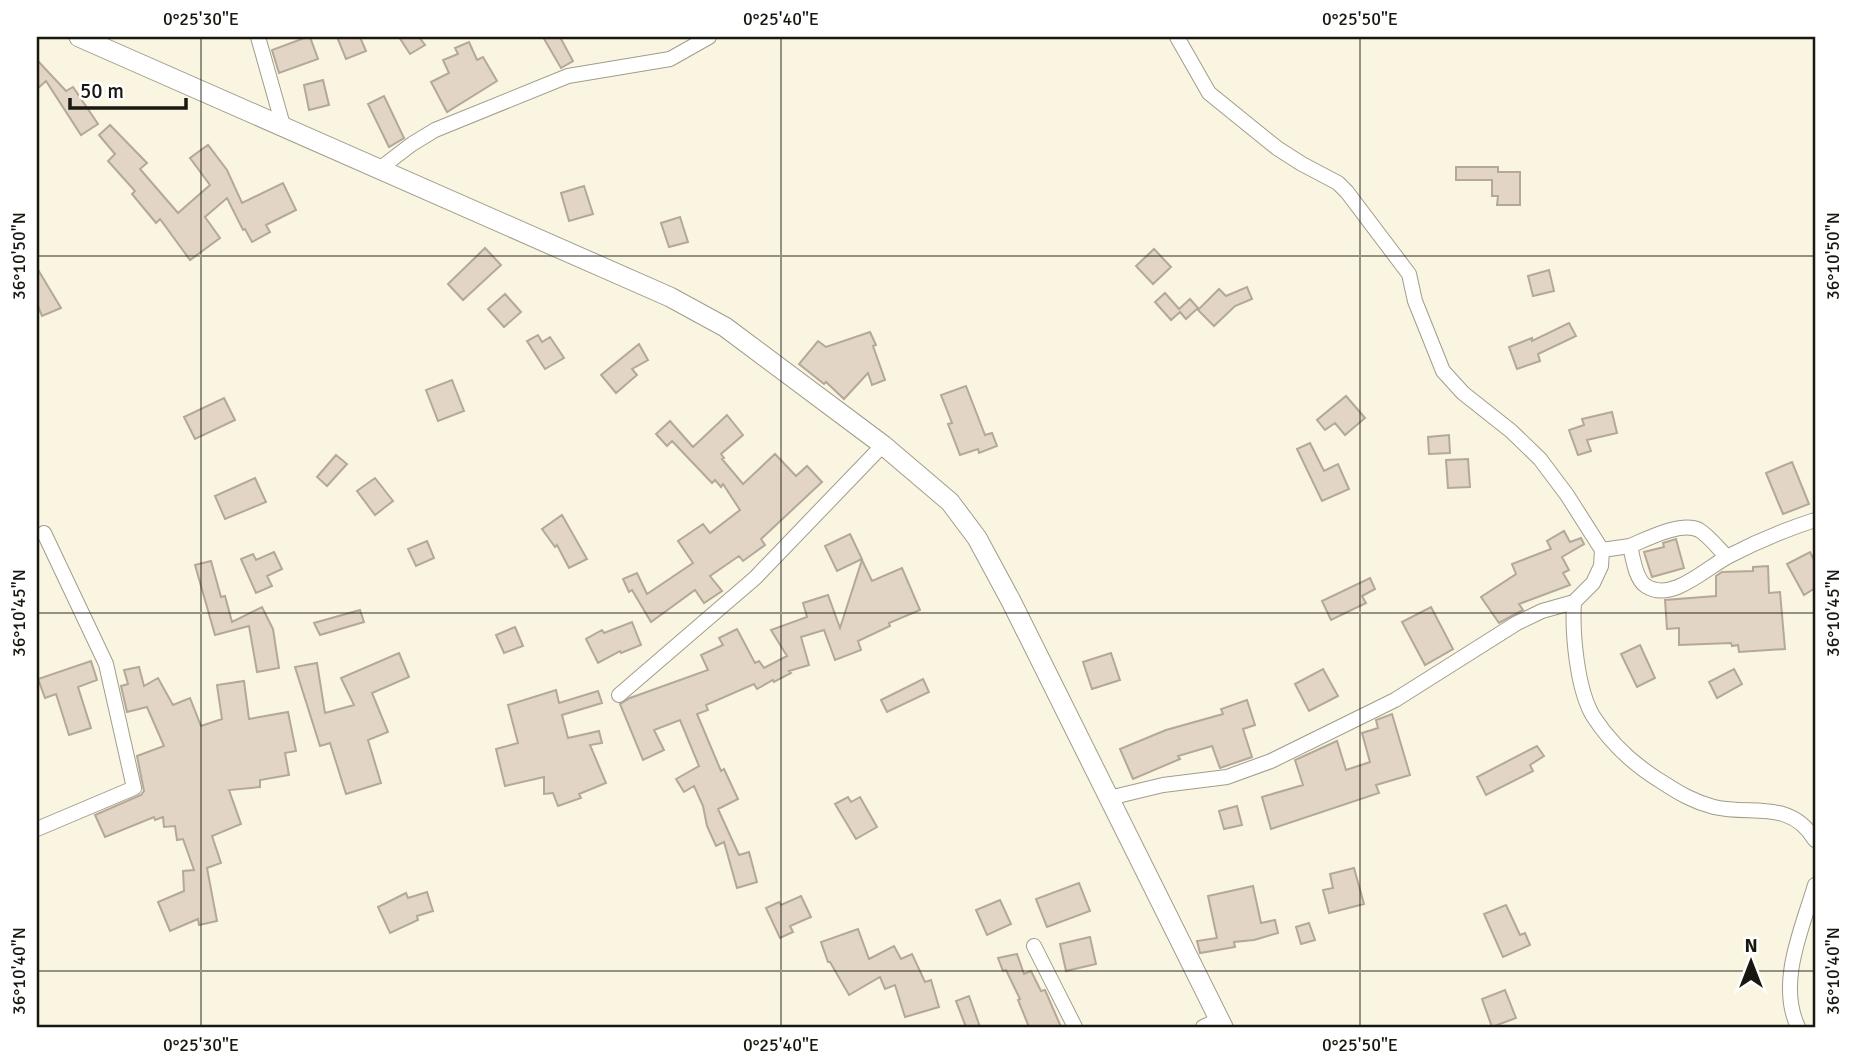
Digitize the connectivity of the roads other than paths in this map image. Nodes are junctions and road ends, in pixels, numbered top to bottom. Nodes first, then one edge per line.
1 (79, 37) edge
2 (258, 37) edge
3 (709, 37) edge
4 (1177, 37) edge
5 (284, 129) junction
6 (378, 170) junction
7 (883, 445) junction
8 (1815, 520) edge
9 (44, 533) dead end
10 (1630, 545) junction
11 (1602, 550) junction
12 (1727, 556) junction
13 (1574, 602) junction
14 (619, 695) dead end
15 (1109, 799) junction
16 (37, 829) edge
17 (1815, 840) edge
18 (1815, 886) edge
19 (1034, 946) dead end
20 (1215, 1025) edge
21 (1075, 1027) edge
22 (1798, 1027) edge

1 - 5 main road
2 - 5 street
3 - 6 street
4 - 11 street
5 - 6 main road
6 - 7 main road
7 - 14 street
7 - 15 main road
8 - 12 street
9 - 16 street
10 - 11 street
10 - 12 street
10 - 12 street
11 - 13 street
13 - 15 street
13 - 17 street
15 - 20 main road
18 - 22 street
19 - 21 street

